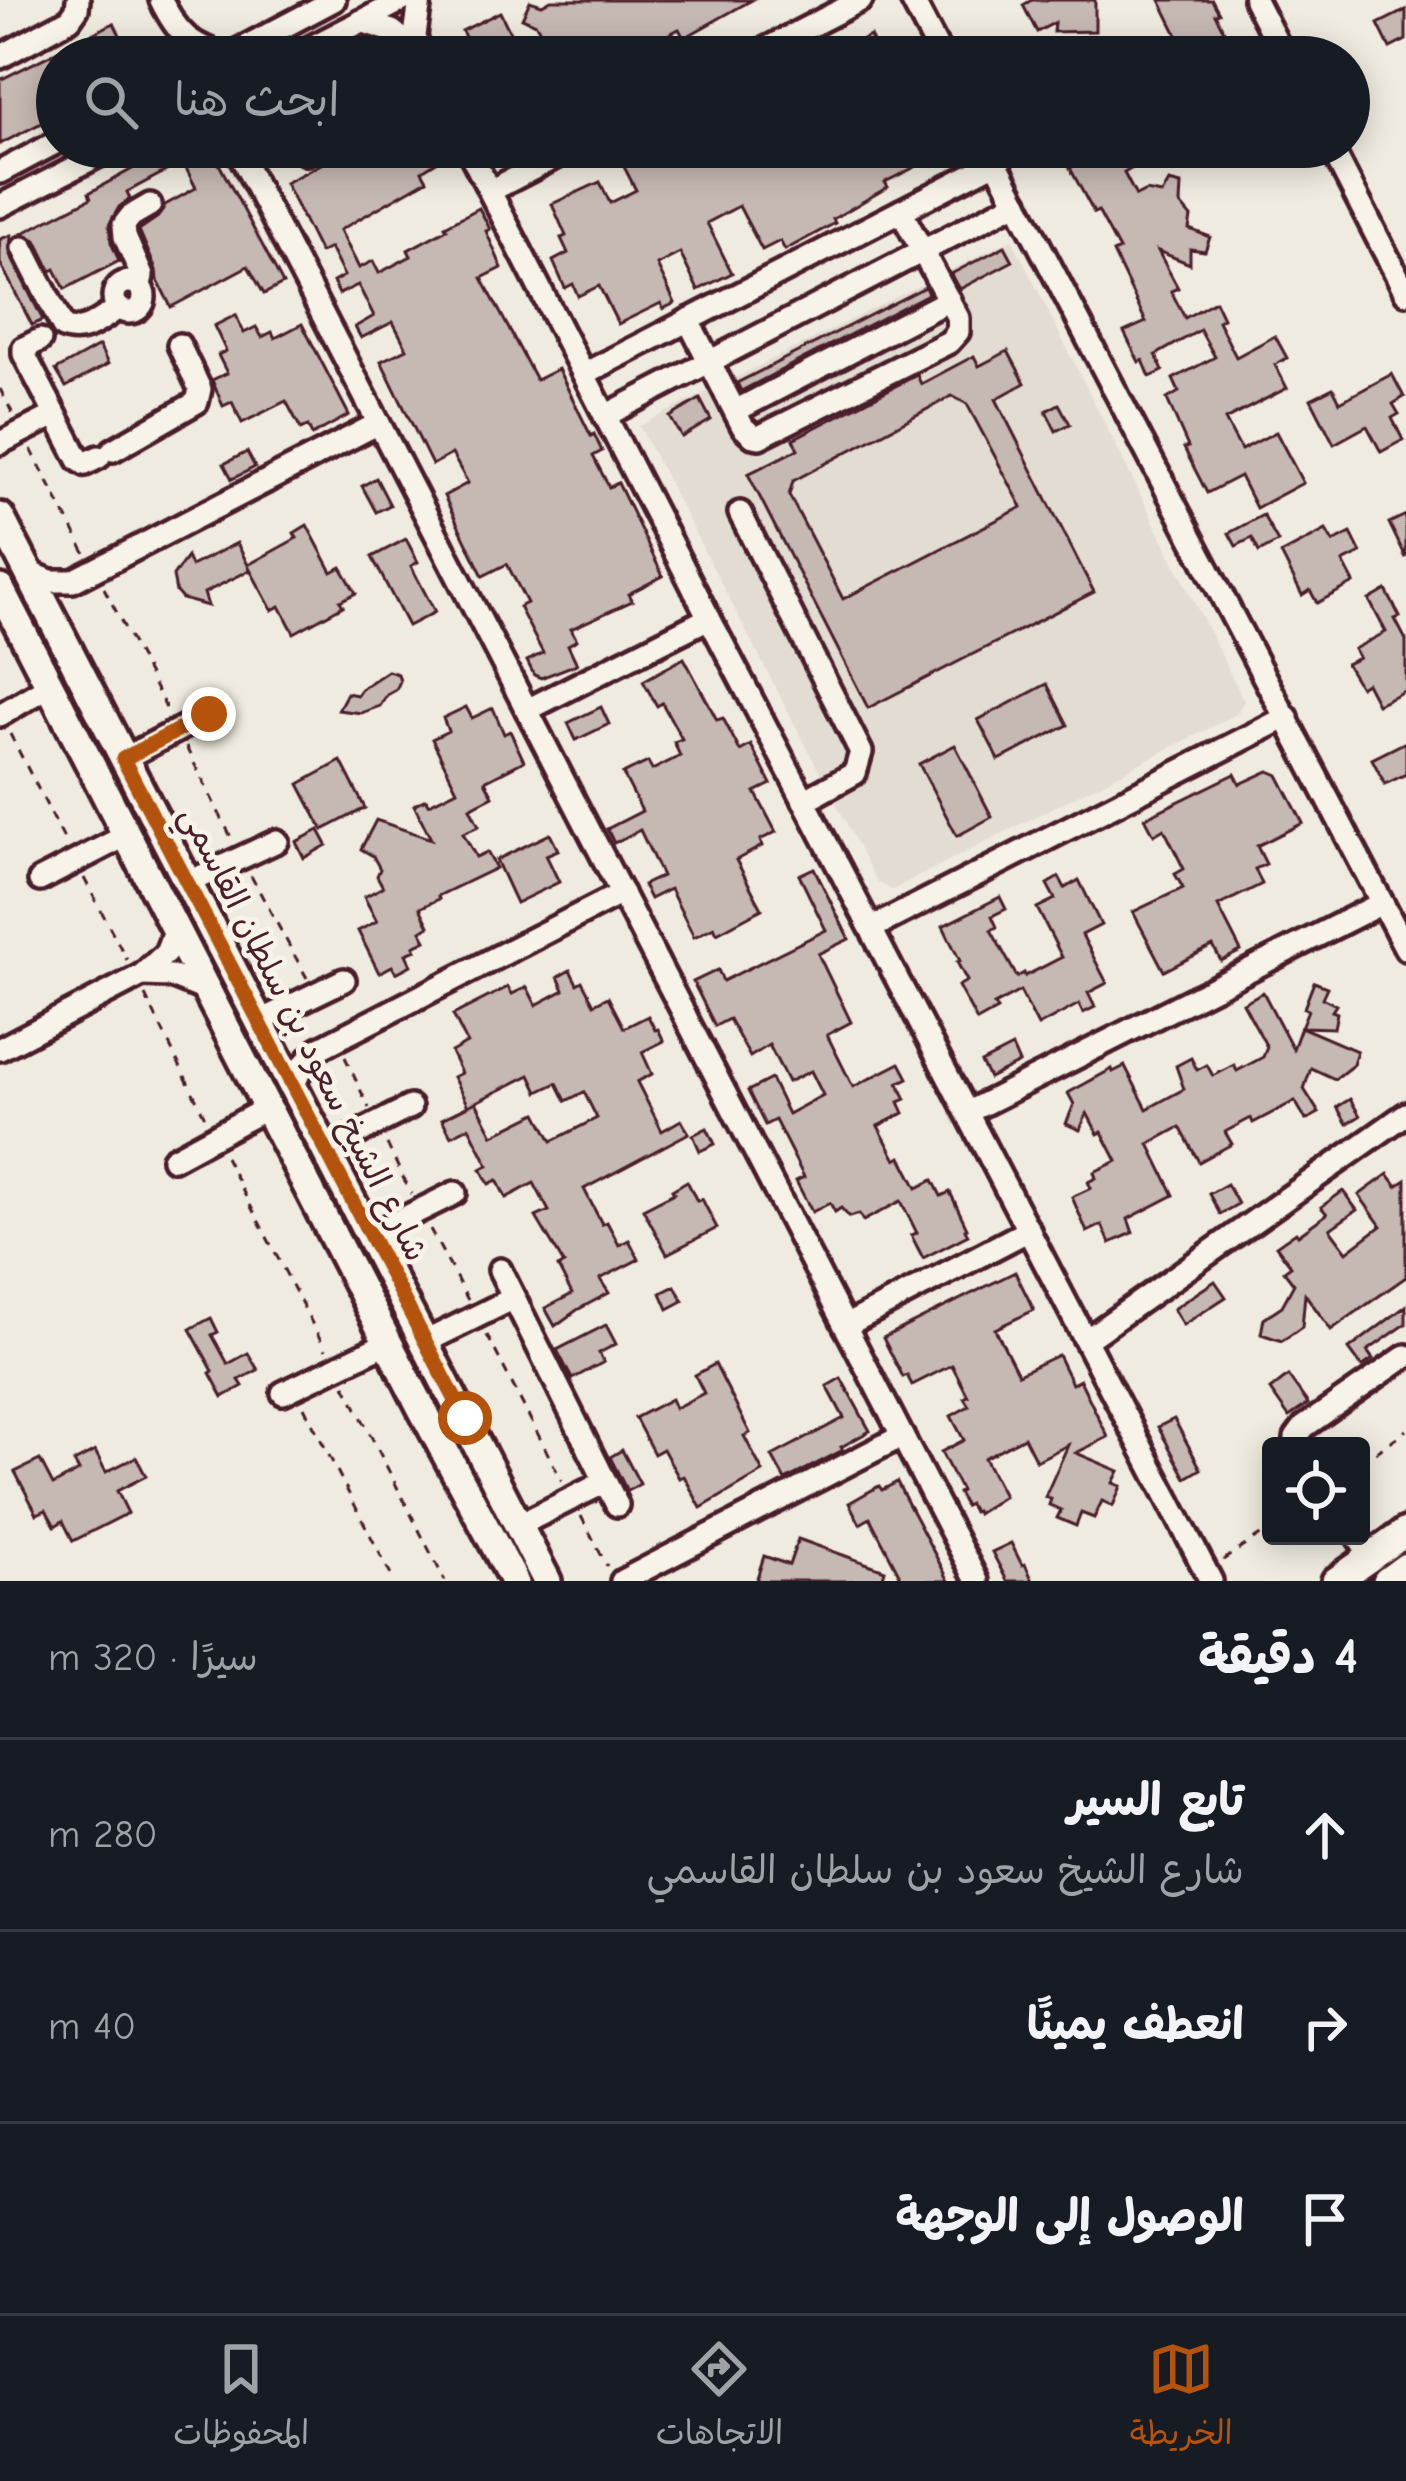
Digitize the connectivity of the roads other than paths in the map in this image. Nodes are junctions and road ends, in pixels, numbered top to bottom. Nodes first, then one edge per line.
1 (78, 0) edge
2 (160, 0) edge
3 (334, 0) edge
4 (403, 0) edge
5 (420, 0) edge
6 (861, 0) edge
7 (912, 0) edge
8 (1255, 0) edge
9 (361, 22) junction
10 (175, 28) junction
11 (40, 36) edge
12 (174, 36) edge
13 (186, 36) edge
14 (266, 36) edge
15 (335, 36) edge
16 (397, 36) edge
17 (417, 36) edge
18 (791, 36) edge
19 (931, 36) edge
20 (1273, 36) edge
21 (36, 38) edge
22 (0, 57) edge
23 (36, 153) edge
24 (74, 168) edge
25 (247, 168) edge
26 (478, 168) edge
27 (534, 168) edge
28 (971, 168) edge
29 (999, 168) edge
30 (1341, 168) edge
31 (0, 172) edge
32 (490, 191) junction
33 (1017, 202) junction
34 (150, 205) dead end
35 (0, 206) edge
36 (901, 211) junction
37 (23, 248) dead end
38 (922, 251) junction
39 (1406, 293) edge
40 (949, 300) junction
41 (688, 320) junction
42 (52, 334) junction
43 (179, 345) dead end
44 (709, 362) junction
45 (584, 374) junction
46 (735, 412) junction
47 (55, 415) junction
48 (605, 416) junction
49 (379, 423) junction
50 (0, 443) edge
51 (740, 513) dead end
52 (0, 517) edge
53 (28, 572) junction
54 (74, 581) junction
55 (0, 589) edge
56 (709, 617) junction
57 (56, 626) junction
58 (50, 686) junction
59 (527, 710) junction
60 (209, 714) dead end
61 (0, 715) edge
62 (1287, 718) junction
63 (123, 759) junction
64 (804, 801) junction
65 (127, 835) junction
66 (277, 841) dead end
67 (40, 880) dead end
68 (187, 883) junction
69 (622, 893) junction
70 (1382, 903) junction
71 (872, 928) junction
72 (175, 930) junction
73 (1406, 950) edge
74 (142, 975) junction
75 (344, 980) dead end
76 (206, 990) junction
77 (264, 1033) junction
78 (0, 1049) edge
79 (318, 1049) junction
80 (292, 1089) junction
81 (410, 1107) dead end
82 (267, 1108) junction
83 (968, 1112) junction
84 (1406, 1114) edge
85 (325, 1150) junction
86 (172, 1159) dead end
87 (454, 1192) dead end
88 (1029, 1230) junction
89 (370, 1235) junction
90 (500, 1270) dead end
91 (514, 1298) junction
92 (845, 1326) junction
93 (1086, 1340) junction
94 (389, 1342) junction
95 (425, 1342) junction
96 (1406, 1356) edge
97 (289, 1390) road end
98 (421, 1407) junction
99 (465, 1418) junction
100 (902, 1436) junction
101 (1297, 1437) edge
102 (605, 1482) junction
103 (617, 1505) dead end
104 (519, 1525) junction
105 (1406, 1532) edge
106 (1386, 1566) edge
107 (1208, 1576) edge
108 (635, 1578) edge
109 (514, 1581) edge
110 (548, 1581) edge
111 (977, 1581) edge
112 (1336, 1581) edge

1 - 11 street
2 - 10 street
3 - 14 street
4 - 9 street
5 - 17 street
6 - 18 street
7 - 19 street
8 - 20 street
9 - 15 street
9 - 16 street
10 - 12 street
10 - 13 street
21 - 22 street
23 - 31 street
24 - 35 street
25 - 49 street
26 - 32 street
27 - 32 street
28 - 36 street
29 - 33 street
30 - 39 street
32 - 45 street
33 - 38 street
33 - 62 street
34 - 42 street
36 - 38 street
36 - 41 street
37 - 42 street
38 - 40 street
38 - 44 street
40 - 46 street
40 - 46 street
41 - 44 street
41 - 45 street
42 - 47 street
43 - 47 street
44 - 46 street
44 - 48 street
45 - 48 street
47 - 50 street
48 - 56 street
49 - 54 street
49 - 59 street
51 - 64 street
52 - 53 main road, شارع الشيخ سعود بن سلطان القاسمي
53 - 54 street
53 - 57 main road, شارع الشيخ سعود بن سلطان القاسمي
54 - 57 street
55 - 58 main road, شارع الشيخ سعود بن سلطان القاسمي
56 - 59 street
56 - 64 street
57 - 63 main road, شارع الشيخ سعود بن سلطان القاسمي
58 - 61 street
58 - 65 main road, شارع الشيخ سعود بن سلطان القاسمي
59 - 69 street
60 - 63 street
62 - 70 street
62 - 71 street
63 - 68 main road, شارع الشيخ سعود بن سلطان القاسمي
64 - 71 street
65 - 67 street
65 - 72 main road, شارع الشيخ سعود بن سلطان القاسمي
66 - 68 street
68 - 77 main road, شارع الشيخ سعود بن سلطان القاسمي
69 - 79 street
69 - 92 street
70 - 73 street
70 - 83 street
71 - 83 street
72 - 74 street
72 - 76 main road, شارع الشيخ سعود بن سلطان القاسمي
74 - 76 street
74 - 78 street
75 - 77 street
76 - 82 main road, شارع الشيخ سعود بن سلطان القاسمي
77 - 79 street
77 - 80 main road, شارع الشيخ سعود بن سلطان القاسمي
79 - 80 street
80 - 85 main road, شارع الشيخ سعود بن سلطان القاسمي
81 - 85 street
82 - 86 street
82 - 94 main road, شارع الشيخ سعود بن سلطان القاسمي
83 - 88 street
84 - 93 street
85 - 89 main road, شارع الشيخ سعود بن سلطان القاسمي
87 - 89 street
88 - 92 street
88 - 93 street
89 - 95 main road, شارع الشيخ سعود بن سلطان القاسمي
90 - 91 street
91 - 95 street
91 - 102 street
92 - 100 street
93 - 107 street
94 - 97 street
94 - 98 main road, شارع الشيخ سعود بن سلطان القاسمي
95 - 99 main road, شارع الشيخ سعود بن سلطان القاسمي
96 - 101 street
98 - 99 main road
98 - 109 main road, شارع الشيخ سعود بن سلطان القاسمي
99 - 104 main road, شارع الشيخ سعود بن سلطان القاسمي
100 - 108 street
100 - 111 street
102 - 103 street
102 - 104 street
104 - 110 main road, شارع الشيخ سعود بن سلطان القاسمي
105 - 106 main road
106 - 112 main road

